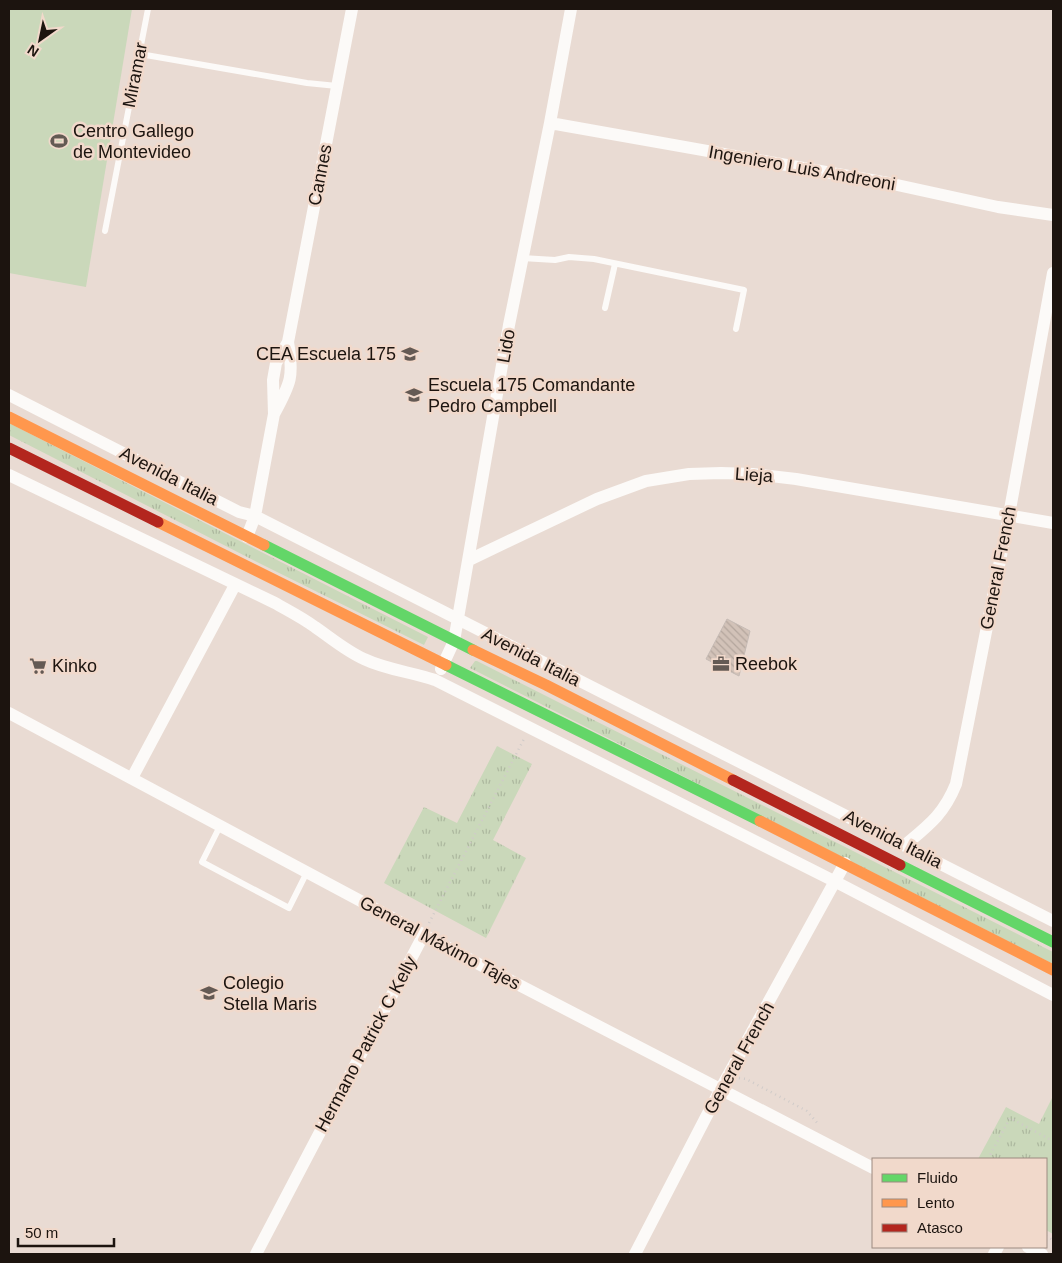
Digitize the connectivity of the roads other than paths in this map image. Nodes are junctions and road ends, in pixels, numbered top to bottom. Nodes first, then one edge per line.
1 (148, 9) edge
2 (352, 9) edge
3 (571, 9) edge
4 (140, 54) junction
5 (337, 86) junction
6 (550, 123) junction
7 (1053, 215) edge
8 (105, 230) dead end
9 (522, 258) junction
10 (615, 264) junction
11 (1053, 273) edge
12 (605, 308) dead end
13 (736, 330) dead end
14 (9, 395) edge
15 (9, 417) edge
16 (9, 448) edge
17 (9, 475) edge
18 (1009, 515) junction
19 (255, 516) junction
20 (1053, 523) edge
21 (247, 537) junction
22 (469, 560) junction
23 (235, 585) junction
24 (458, 620) junction
25 (454, 641) junction
26 (444, 663) junction
27 (435, 680) junction
28 (9, 713) edge
29 (132, 778) junction
30 (220, 826) junction
31 (905, 845) junction
32 (845, 863) junction
33 (308, 872) junction
34 (836, 882) junction
35 (1053, 921) edge
36 (424, 934) junction
37 (1053, 942) edge
38 (1053, 970) edge
39 (1053, 995) edge
40 (720, 1090) junction
41 (872, 1167) edge
42 (1030, 1248) edge
43 (256, 1254) edge
44 (635, 1254) edge
45 (1042, 1254) edge

1 - 4 lane, Miramar
2 - 5 street, Cannes
3 - 6 street, Lido
4 - 5 lane
4 - 8 lane, Miramar
5 - 19 street, Cannes
6 - 7 street, Ingeniero Luis Andreoni
6 - 9 street, Lido
9 - 10 lane
9 - 22 street, Lido
10 - 12 lane
10 - 13 lane
11 - 18 street, General French
14 - 19 street, Avenida Italia
15 - 21 main road, Avenida Italia
16 - 26 main road
17 - 23 street
18 - 20 street, Lieja
18 - 22 street, Lieja
18 - 31 street, General French
19 - 21 street, Cannes
19 - 24 street, Avenida Italia
21 - 25 main road, Avenida Italia
22 - 24 street, Lido
23 - 27 street
23 - 29 street
24 - 25 street, Lido
24 - 31 street, Avenida Italia
25 - 26 street, Lido
25 - 37 main road, Avenida Italia
26 - 27 street, Lido
26 - 32 main road
27 - 34 street
28 - 29 street, General Máximo Tajes
29 - 30 street, General Máximo Tajes
30 - 33 street, General Máximo Tajes
30 - 33 lane
31 - 35 street, Avenida Italia
32 - 34 street, General French
32 - 38 main road
33 - 36 street, General Máximo Tajes
34 - 39 street
34 - 40 street, General French
36 - 40 street, General Máximo Tajes
36 - 43 street, Hermano Patrick C Kelly
40 - 41 street, General Máximo Tajes
40 - 44 street, General French
42 - 45 street

